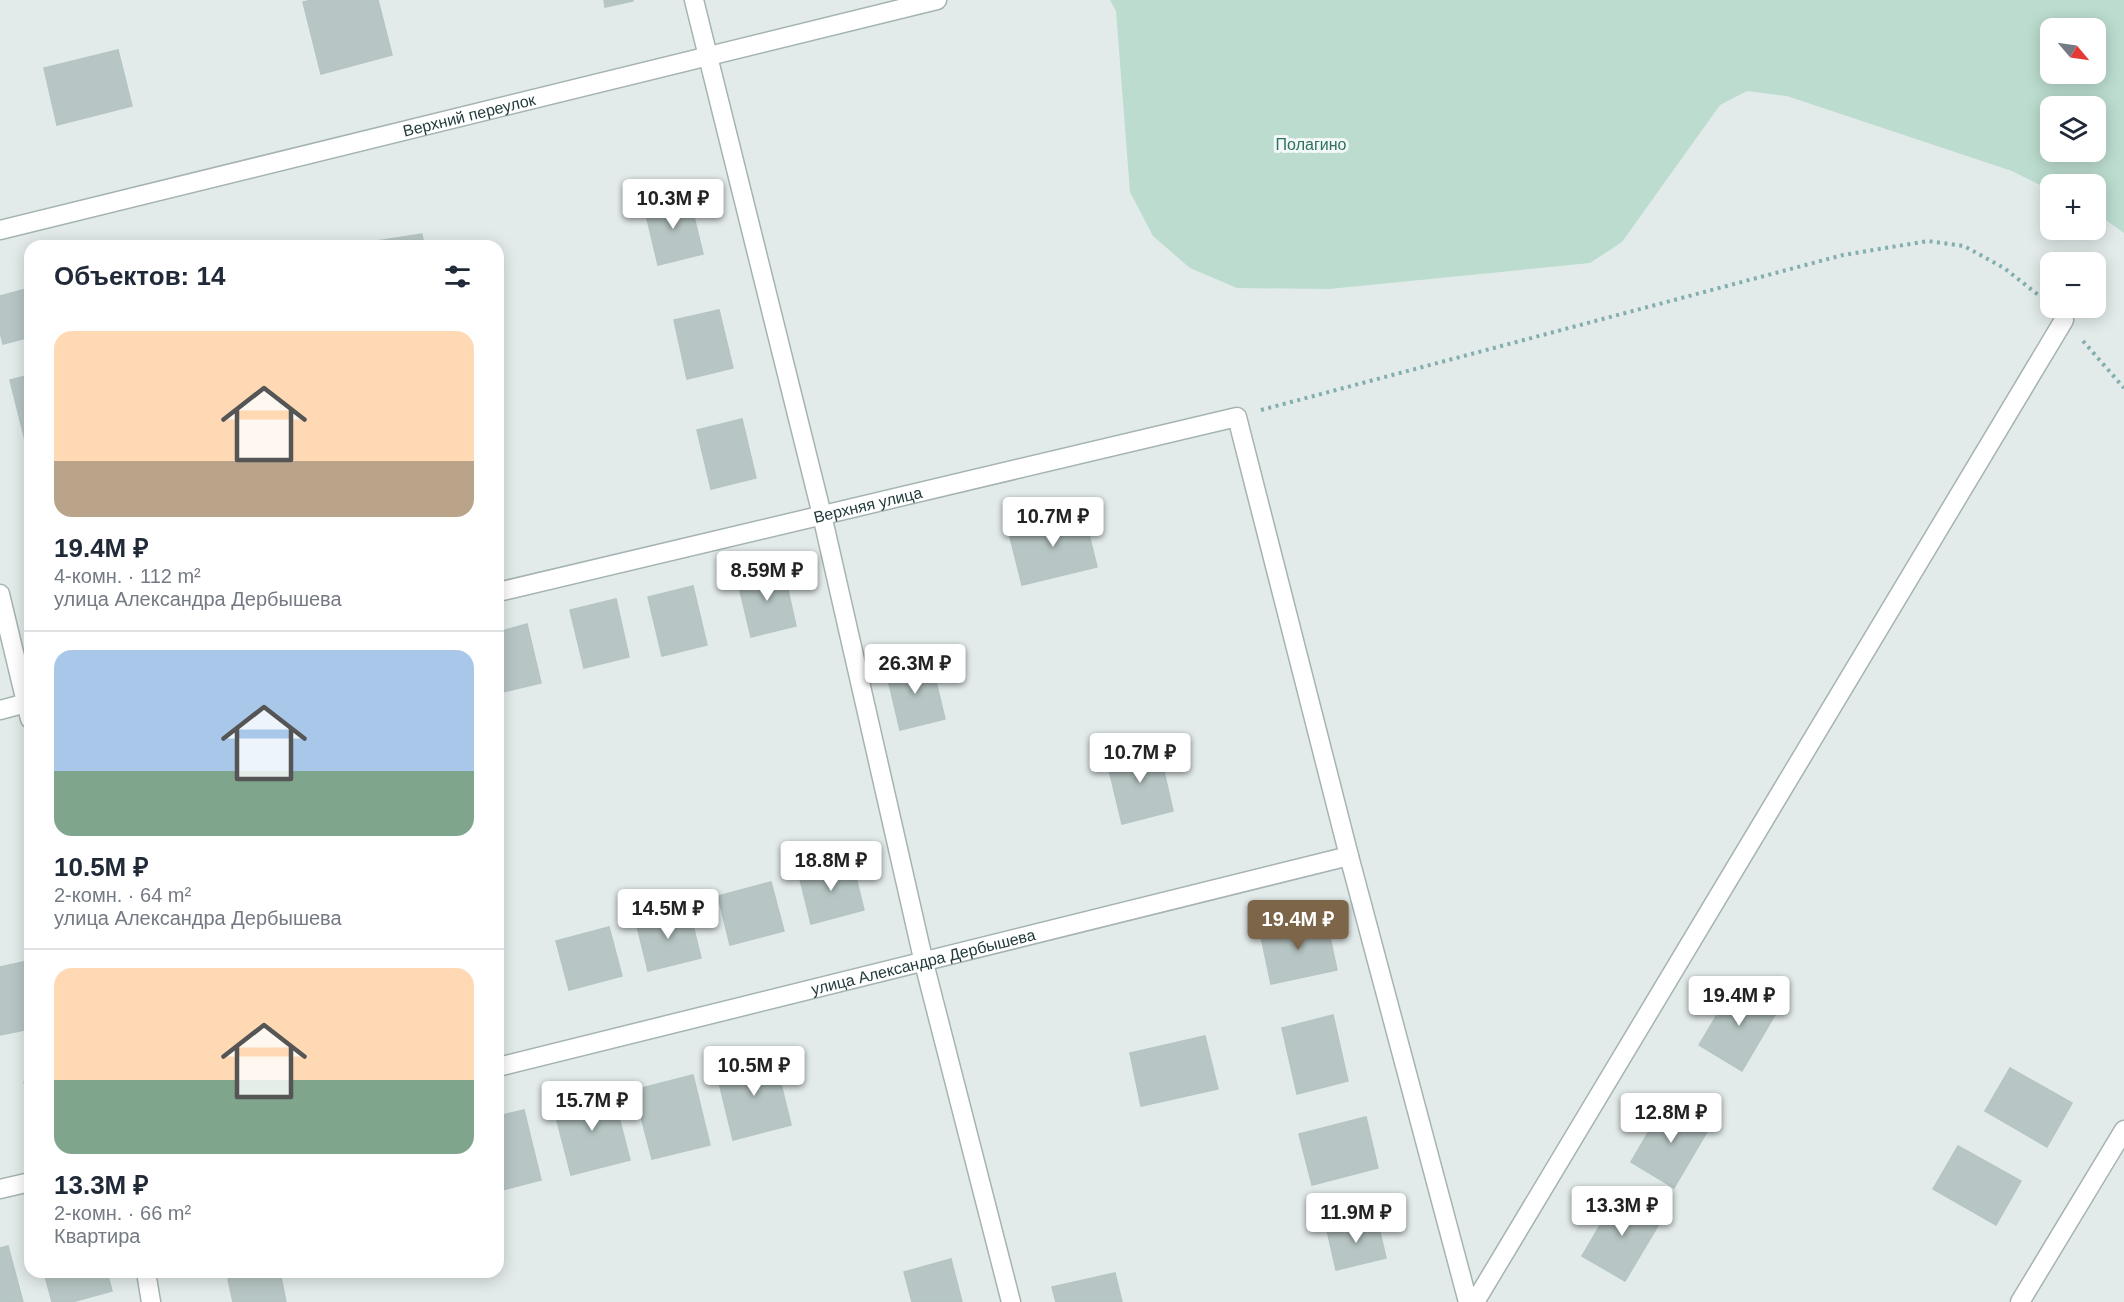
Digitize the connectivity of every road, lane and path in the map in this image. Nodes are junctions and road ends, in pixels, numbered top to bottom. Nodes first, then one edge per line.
1 (694, 0) edge
2 (937, 0) edge
3 (707, 57) junction
4 (0, 230) edge
5 (2040, 298) edge
6 (2064, 320) joint
7 (2124, 388) edge
8 (1237, 417) junction
9 (822, 515) junction
10 (504, 591) edge
11 (0, 594) edge
12 (24, 688) edge
13 (24, 708) edge
14 (0, 710) edge
15 (1349, 856) junction
16 (924, 963) junction
17 (504, 1066) edge
18 (2124, 1130) edge
19 (24, 1183) edge
20 (0, 1189) edge
21 (147, 1278) edge
22 (151, 1302) edge
23 (1011, 1302) edge
24 (1468, 1302) edge
25 (1475, 1302) edge
26 (2020, 1302) edge

1 - 3 street
2 - 3 street, Верхний переулок
3 - 4 street, Верхний переулок
3 - 9 street
5 - 8 path
6 - 7 path
6 - 25 street
8 - 9 street, Верхняя улица
8 - 15 street
9 - 10 street, Верхняя улица
9 - 16 street
11 - 12 street
13 - 14 street
15 - 16 street, улица Александра Дербышева
15 - 24 street
16 - 17 street, улица Александра Дербышева
16 - 23 street
18 - 26 street
19 - 20 street
21 - 22 street

